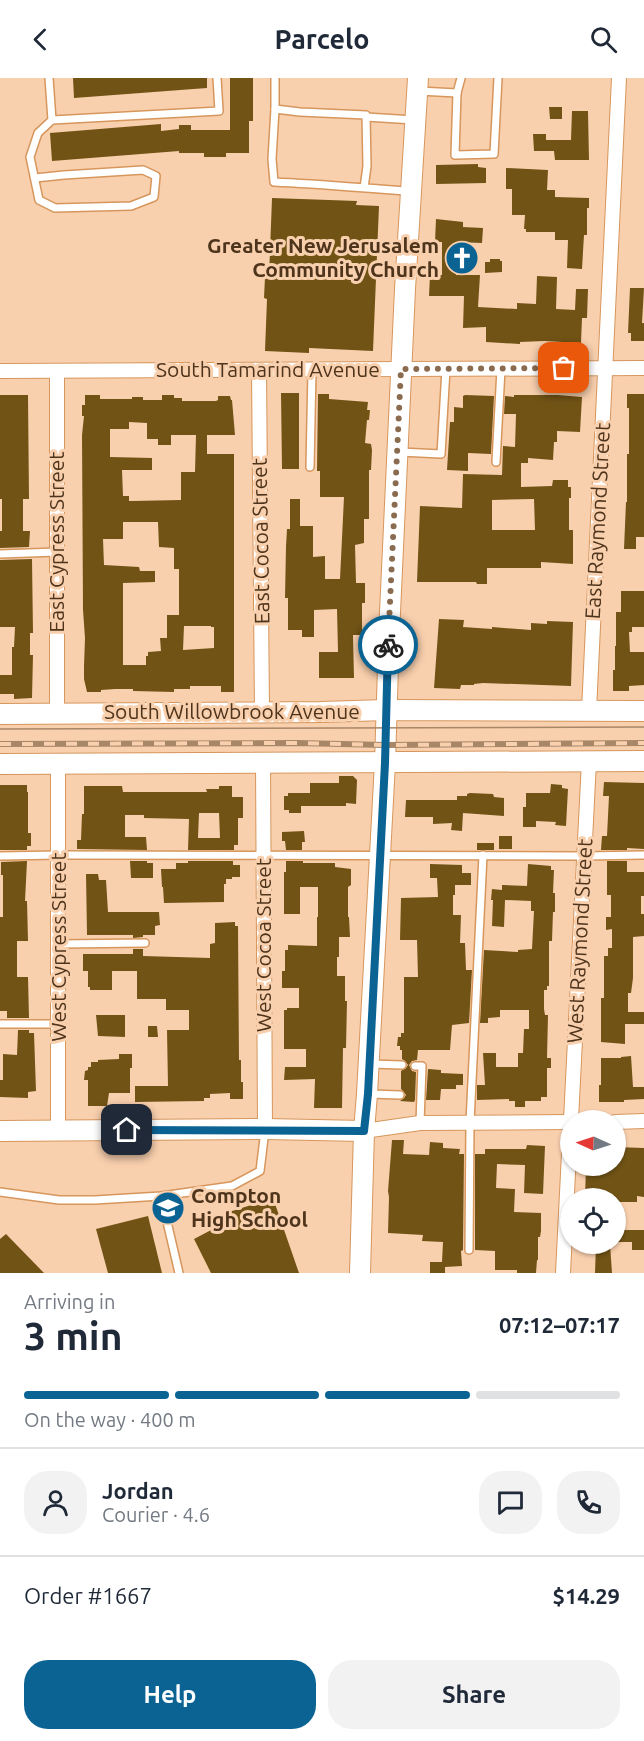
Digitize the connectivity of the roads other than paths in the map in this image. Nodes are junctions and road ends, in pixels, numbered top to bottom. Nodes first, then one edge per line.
1 (49, 78) edge
2 (217, 78) edge
3 (275, 78) edge
4 (461, 78) edge
5 (498, 78) edge
6 (620, 78) edge
7 (417, 85) edge
8 (457, 93) junction
9 (275, 109) junction
10 (366, 117) junction
11 (52, 120) junction
12 (414, 120) junction
13 (35, 178) junction
14 (364, 188) junction
15 (410, 192) junction
16 (605, 368) junction
17 (644, 368) edge
18 (401, 369) junction
19 (446, 369) junction
20 (501, 369) junction
21 (259, 370) junction
22 (312, 370) junction
23 (0, 371) edge
24 (57, 371) junction
25 (398, 452) junction
26 (496, 462) dead end
27 (310, 468) dead end
28 (57, 552) junction
29 (0, 554) edge
30 (386, 710) junction
31 (589, 711) junction
32 (644, 711) edge
33 (262, 712) junction
34 (57, 713) junction
35 (0, 714) edge
36 (385, 754) junction
37 (263, 761) junction
38 (589, 761) junction
39 (644, 761) edge
40 (0, 764) edge
41 (58, 764) junction
42 (59, 855) junction
43 (380, 855) junction
44 (483, 855) junction
45 (644, 855) edge
46 (0, 856) edge
47 (264, 856) junction
48 (584, 856) junction
49 (145, 943) dead end
50 (59, 944) junction
51 (0, 1024) edge
52 (59, 1024) junction
53 (368, 1064) junction
54 (402, 1065) dead end
55 (415, 1066) dead end
56 (368, 1094) junction
57 (400, 1095) dead end
58 (571, 1110) edge
59 (560, 1121) edge
60 (644, 1121) edge
61 (420, 1122) junction
62 (470, 1122) junction
63 (626, 1122) edge
64 (265, 1130) junction
65 (0, 1131) edge
66 (58, 1131) junction
67 (364, 1131) junction
68 (568, 1176) edge
69 (0, 1192) edge
70 (161, 1196) junction
71 (469, 1250) dead end
72 (179, 1273) edge
73 (360, 1273) edge
74 (563, 1273) edge

1 - 11 lane
2 - 11 lane
3 - 9 lane
4 - 8 lane
5 - 8 lane
6 - 16 street, East Raymond Street
7 - 8 lane
7 - 12 street
9 - 10 lane
9 - 14 lane
10 - 12 lane
10 - 14 lane
11 - 13 lane
12 - 15 street
13 - 13 lane
14 - 15 lane
15 - 18 street
16 - 17 street, South Tamarind Avenue
16 - 20 street, South Tamarind Avenue
16 - 31 street, East Raymond Street
18 - 19 street, South Tamarind Avenue
18 - 22 street, South Tamarind Avenue
18 - 25 street
19 - 20 street, South Tamarind Avenue
19 - 25 lane
20 - 26 lane
21 - 22 street, South Tamarind Avenue
21 - 24 street, South Tamarind Avenue
21 - 33 street, East Cocoa Street
22 - 27 lane
23 - 24 street, South Tamarind Avenue
24 - 28 street, East Cypress Street
25 - 30 street
28 - 29 lane
28 - 34 street, East Cypress Street
30 - 31 street, South Willowbrook Avenue
30 - 33 street, South Willowbrook Avenue
30 - 36 street
31 - 32 street, South Willowbrook Avenue
33 - 34 street, South Willowbrook Avenue
34 - 35 street, South Willowbrook Avenue
36 - 37 street
36 - 38 street
36 - 43 street
37 - 41 street
37 - 47 street, West Cocoa Street
38 - 39 street
38 - 48 street, West Raymond Street
40 - 41 street
41 - 42 street, West Cypress Street
42 - 46 lane
42 - 47 lane
42 - 50 street, West Cypress Street
43 - 44 lane
43 - 47 lane
43 - 53 street
44 - 48 lane
44 - 62 lane
45 - 48 lane
47 - 64 street, West Cocoa Street
48 - 58 street, West Raymond Street
49 - 50 lane
50 - 52 street, West Cypress Street
51 - 52 lane
52 - 66 street, West Cypress Street
53 - 54 lane
53 - 56 street
55 - 61 lane
56 - 57 lane
56 - 67 street
59 - 62 street
60 - 63 street
61 - 62 street
61 - 67 street
62 - 71 lane
64 - 66 street
64 - 67 street
64 - 70 lane
65 - 66 street
67 - 73 street
68 - 74 street
69 - 70 lane
70 - 72 lane

